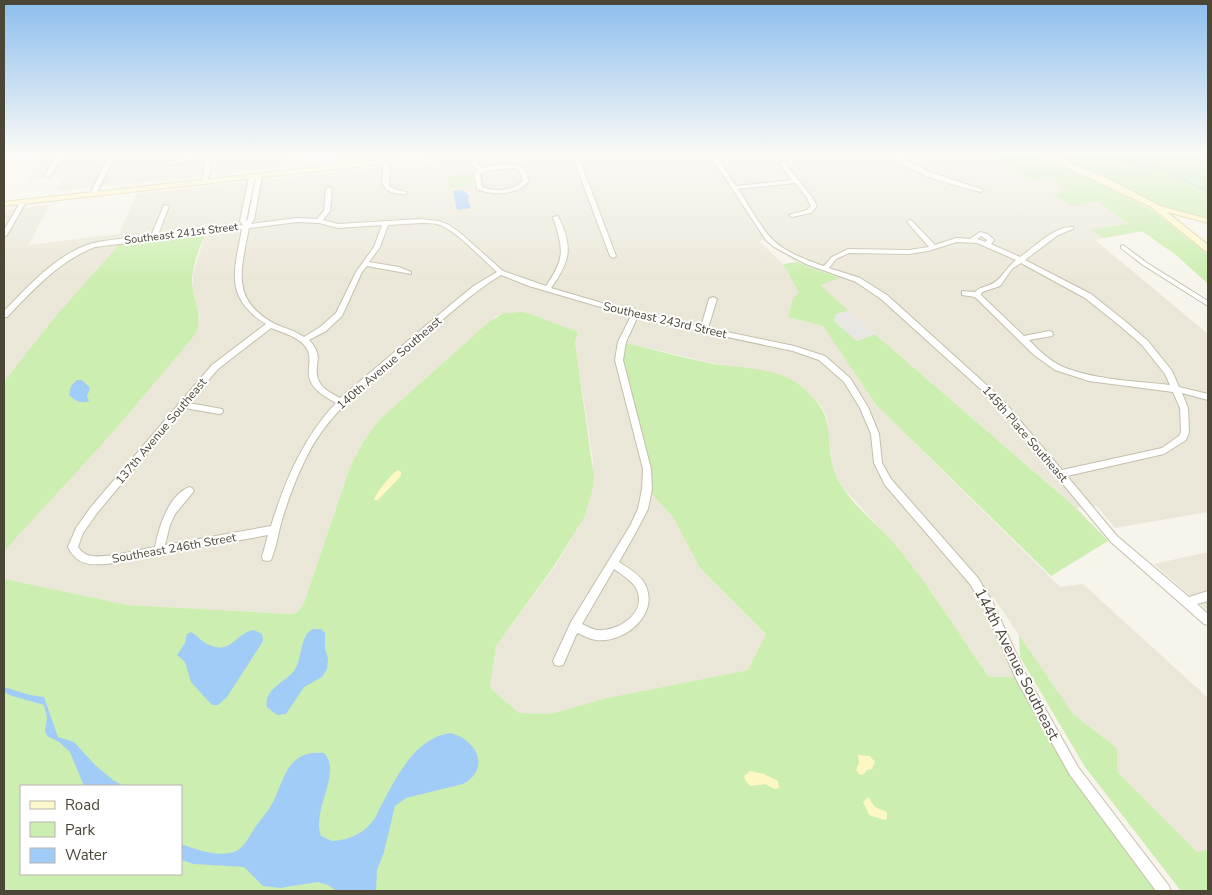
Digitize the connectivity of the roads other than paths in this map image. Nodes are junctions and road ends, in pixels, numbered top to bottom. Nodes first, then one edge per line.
1 (69, 197) edge
2 (250, 197) edge
3 (328, 197) edge
4 (591, 197) edge
5 (740, 197) edge
6 (809, 197) edge
7 (1137, 197) edge
8 (23, 202) junction
9 (4, 204) edge
10 (1154, 205) junction
11 (166, 206) dead end
12 (792, 215) dead end
13 (556, 217) dead end
14 (318, 221) junction
15 (1208, 221) edge
16 (910, 222) dead end
17 (7, 223) edge
18 (386, 223) junction
19 (246, 226) junction
20 (1071, 228) dead end
21 (4, 235) edge
22 (154, 236) junction
23 (932, 247) junction
24 (1123, 247) dead end
25 (83, 249) joint
26 (1208, 249) edge
27 (613, 256) dead end
28 (1020, 260) junction
29 (366, 264) junction
30 (825, 269) junction
31 (501, 272) junction
32 (409, 273) dead end
33 (547, 289) junction
34 (964, 294) dead end
35 (977, 295) junction
36 (713, 299) dead end
37 (1208, 304) edge
38 (5, 313) edge
39 (635, 315) junction
40 (271, 324) junction
41 (704, 330) junction
42 (1049, 334) dead end
43 (1023, 339) junction
44 (304, 340) junction
45 (830, 363) joint
46 (1176, 389) junction
47 (1208, 397) edge
48 (341, 402) junction
49 (182, 405) junction
50 (220, 411) dead end
51 (1060, 474) junction
52 (189, 491) dead end
53 (274, 530) junction
54 (158, 551) junction
55 (76, 554) joint
56 (267, 557) dead end
57 (613, 563) junction
58 (1208, 596) edge
59 (1187, 602) junction
60 (1208, 620) edge
61 (575, 626) junction
62 (559, 661) dead end
63 (1164, 891) edge

1 - 8 main road
2 - 19 street
3 - 14 street
4 - 27 street
5 - 30 street
6 - 12 street
7 - 10 main road
8 - 9 main road
8 - 17 street
10 - 15 main road
10 - 26 main road
11 - 22 street
13 - 33 street
14 - 18 street, Southeast 241st Street
14 - 19 street, Southeast 241st Street
16 - 23 street
17 - 21 street
18 - 29 street
18 - 31 street, Southeast 241st Street
19 - 22 street, Southeast 241st Street
19 - 40 street
20 - 28 street
22 - 25 street, Southeast 241st Street
23 - 28 street
23 - 30 street
24 - 37 street
25 - 38 street
28 - 35 street
28 - 46 street
29 - 32 street
29 - 44 street
30 - 51 street, 145th Place Southeast
31 - 33 street, Southeast 243rd Street
31 - 48 street, 140th Avenue Southeast
33 - 39 street, Southeast 243rd Street
34 - 35 street
35 - 43 street
36 - 41 street
39 - 41 street, Southeast 243rd Street
39 - 57 street
40 - 44 street
40 - 49 street, 137th Avenue Southeast
41 - 45 street, Southeast 243rd Street
42 - 43 street
43 - 46 street
44 - 48 street
45 - 63 street, 144th Avenue Southeast
46 - 47 street
46 - 51 street
48 - 53 street, 140th Avenue Southeast
49 - 50 street
49 - 55 street, 137th Avenue Southeast
51 - 59 street, 145th Place Southeast
52 - 54 street
53 - 54 street, Southeast 246th Street
53 - 56 street, 140th Avenue Southeast
54 - 55 street, Southeast 246th Street
57 - 61 street
57 - 61 street
58 - 59 street
59 - 60 street, 145th Place Southeast
61 - 62 street

